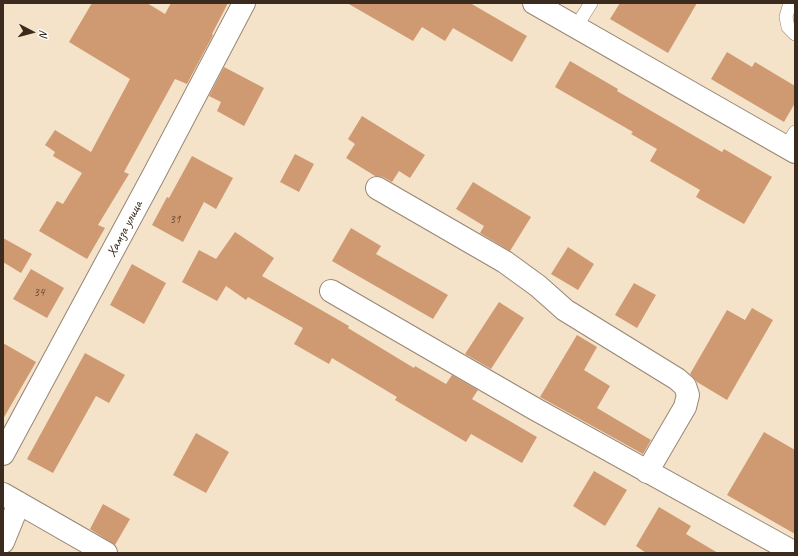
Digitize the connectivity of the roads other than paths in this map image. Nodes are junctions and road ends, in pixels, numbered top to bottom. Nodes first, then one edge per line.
1 (244, 3) edge
2 (534, 3) edge
3 (591, 3) edge
4 (790, 3) edge
5 (576, 27) junction
6 (795, 34) edge
7 (792, 143) edge
8 (377, 188) dead end
9 (331, 291) dead end
10 (3, 454) edge
11 (647, 472) junction
12 (11, 498) edge
13 (3, 542) edge
14 (106, 553) edge
15 (795, 553) edge

1 - 10 street, Хамза улица
2 - 5 street
3 - 5 lane
4 - 6 lane
5 - 7 street
8 - 11 street
9 - 11 street
11 - 15 street
12 - 13 street
12 - 14 street

